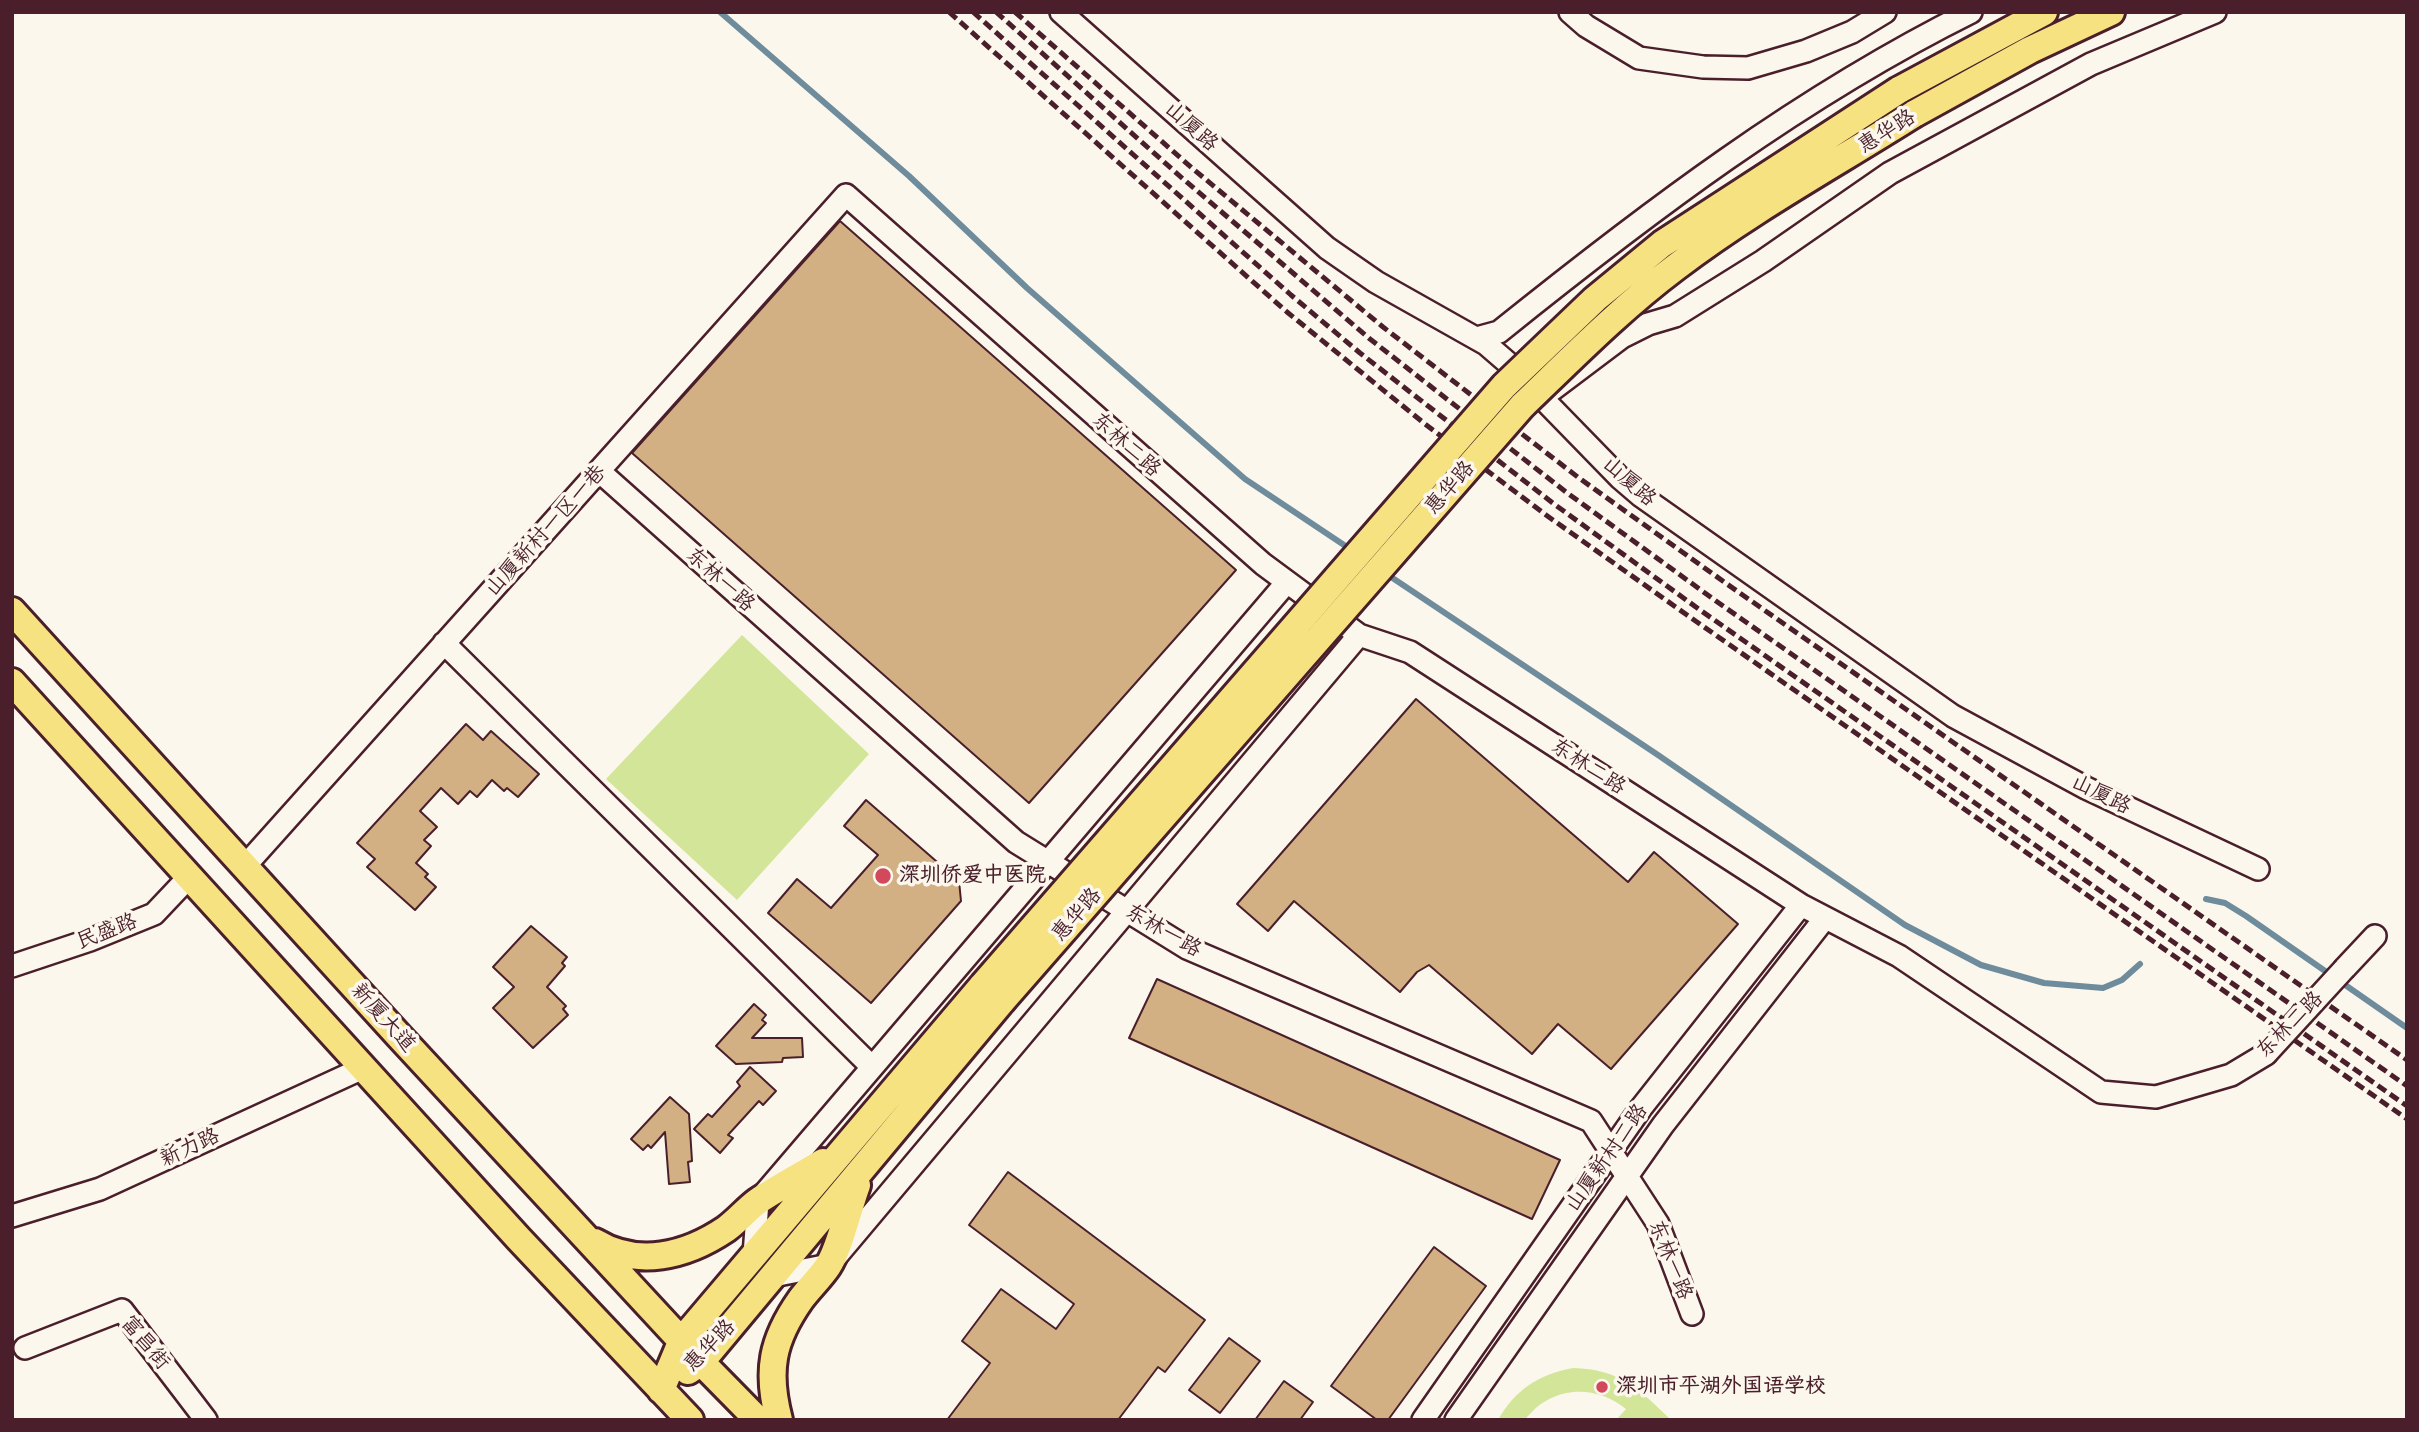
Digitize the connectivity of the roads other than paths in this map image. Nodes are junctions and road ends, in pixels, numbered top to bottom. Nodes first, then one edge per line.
1 (1061, 12) edge
2 (1570, 12) edge
3 (1885, 12) edge
4 (1971, 12) edge
5 (2044, 12) edge
6 (2111, 12) edge
7 (2216, 12) edge
8 (846, 195) joint
9 (1477, 338) junction
10 (1541, 397) junction
11 (599, 471) junction
12 (1287, 582) junction
13 (12, 611) edge
14 (1359, 635) junction
15 (444, 643) junction
16 (12, 682) edge
17 (1048, 862) junction
18 (245, 866) junction
19 (2258, 869) dead end
20 (190, 877) junction
21 (1801, 905) junction
22 (1127, 911) junction
23 (1825, 918) junction
24 (2375, 936) dead end
25 (12, 966) edge
26 (992, 993) junction
27 (872, 1067) junction
28 (363, 1068) junction
29 (843, 1150) junction
30 (1611, 1151) junction
31 (862, 1169) junction
32 (1627, 1176) junction
33 (758, 1201) junction
34 (12, 1216) edge
35 (584, 1235) junction
36 (754, 1255) junction
37 (829, 1265) junction
38 (773, 1276) junction
39 (1692, 1314) dead end
40 (682, 1340) junction
41 (25, 1348) dead end
42 (701, 1362) junction
43 (661, 1390) junction
44 (206, 1420) edge
45 (690, 1420) edge
46 (758, 1420) edge
47 (779, 1420) edge
48 (1423, 1420) edge
49 (1456, 1420) edge

1 - 9 street, 山厦路
2 - 3 street
4 - 9 street
5 - 26 main road, 惠华路, bridge
6 - 26 main road, 惠华路, bridge
7 - 10 street
8 - 11 street, 山厦新村一区一巷
8 - 12 street, 东林二路
9 - 10 street, 山厦路
10 - 19 street, 山厦路
11 - 15 street, 山厦新村一区一巷
11 - 17 street, 东林一路
12 - 14 street, 东林二路
12 - 17 street
13 - 18 main road, 新厦大道
14 - 21 street, 东林二路
14 - 22 street
15 - 18 street, 山厦新村一区一巷
15 - 27 street
16 - 20 main road
17 - 22 street, 东林一路
17 - 27 street
18 - 35 main road, 新厦大道
20 - 25 street, 民盛路
20 - 28 main road
21 - 23 street, 东林二路
21 - 30 street, 山厦新村二路
22 - 30 street, 东林一路
22 - 37 street
23 - 24 street, 东林二路, bridge
23 - 32 street, 山厦新村二路
26 - 29 main road, 惠华路
26 - 31 main road, 惠华路
27 - 33 street
28 - 34 street, 新力路
28 - 43 main road
29 - 33 main road
29 - 36 main road, 惠华路
30 - 32 street, 东林一路
30 - 48 street, 山厦新村二路
31 - 37 main road
31 - 38 main road, 惠华路
32 - 39 street, 东林一路
32 - 49 street, 山厦新村二路
33 - 35 main road
33 - 36 street
35 - 40 main road, 新厦大道
36 - 40 main road, 惠华路
37 - 38 street
37 - 47 main road
38 - 42 main road, 惠华路
40 - 42 main road, 新厦大道
40 - 43 main road, 惠华路
41 - 44 street, 富昌街
42 - 43 main road, 惠华路
42 - 46 main road, 新厦大道
43 - 45 main road

